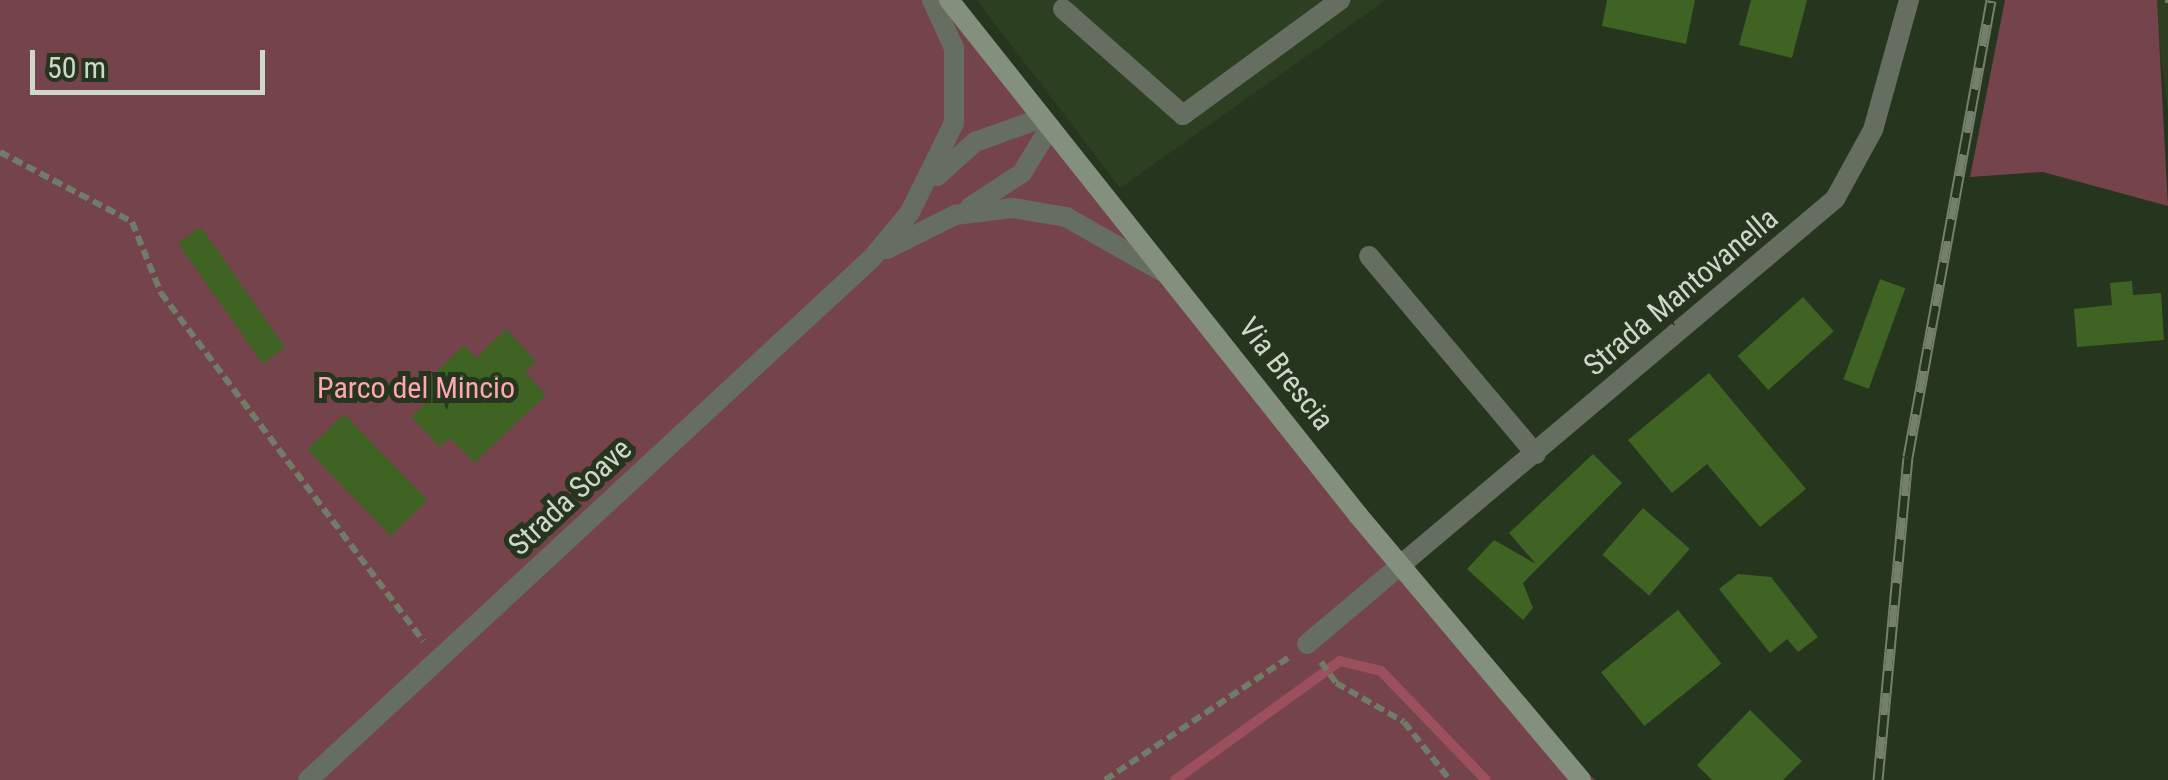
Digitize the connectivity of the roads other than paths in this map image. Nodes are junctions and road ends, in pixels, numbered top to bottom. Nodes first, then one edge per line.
1 (932, 0) edge
2 (950, 0) edge
3 (1340, 0) edge
4 (1909, 0) edge
5 (1063, 9) dead end
6 (1046, 122) junction
7 (934, 179) junction
8 (955, 215) junction
9 (1369, 256) dead end
10 (872, 258) junction
11 (1174, 279) junction
12 (1536, 454) junction
13 (1398, 563) junction
14 (1307, 644) road end
15 (308, 780) edge
16 (1581, 780) edge

1 - 7 street
2 - 6 main road, Via Brescia
3 - 5 street
4 - 12 street, Strada Mantovanella
6 - 7 street
6 - 8 street
6 - 11 main road, Via Brescia
7 - 10 street
8 - 10 street
8 - 11 street
9 - 12 street
10 - 15 street, Strada Soave
11 - 13 main road, Via Brescia
12 - 13 street, Strada Mantovanella
13 - 14 street, Strada Mantovanella
13 - 16 main road, Via Brescia

